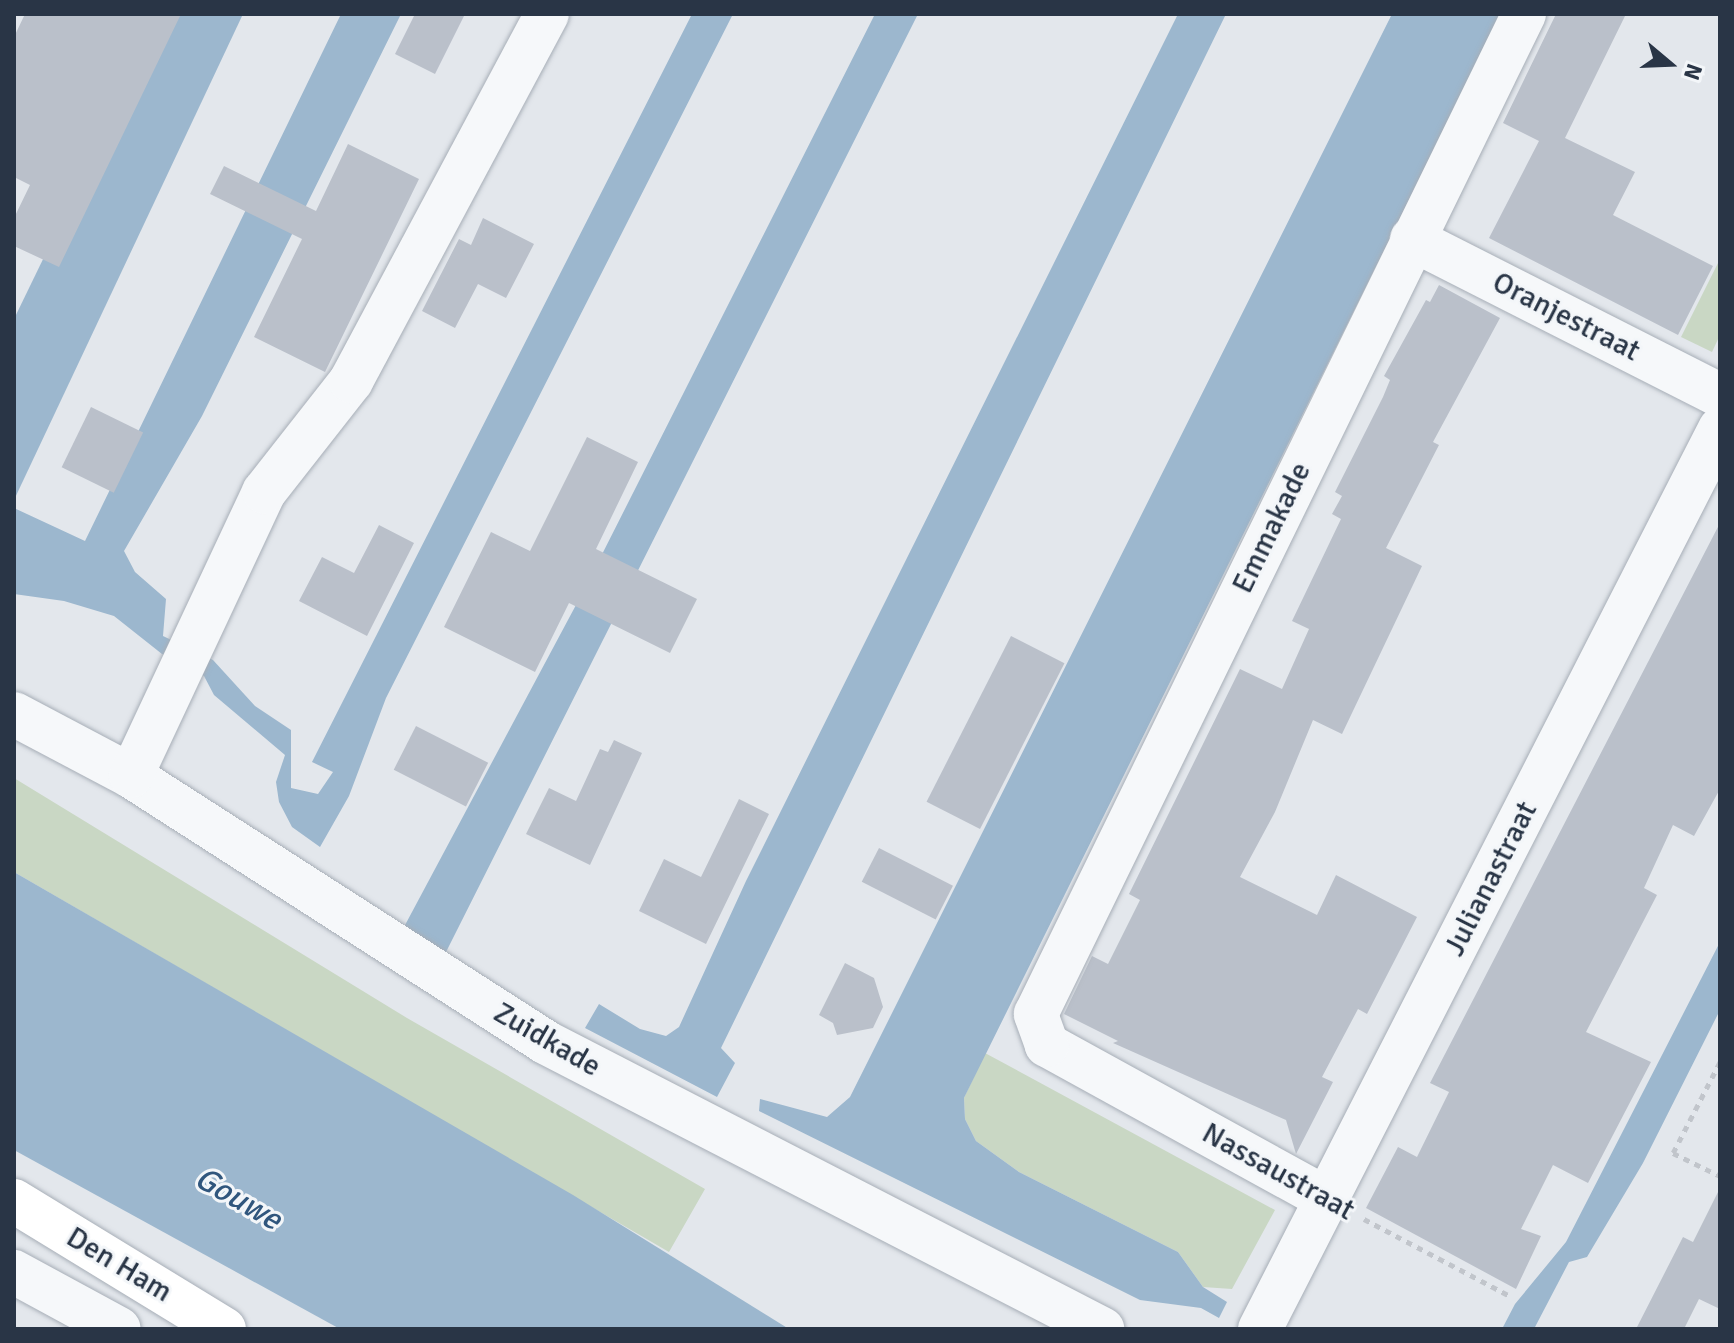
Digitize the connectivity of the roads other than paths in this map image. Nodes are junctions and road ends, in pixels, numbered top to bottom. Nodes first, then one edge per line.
1 (547, 14) edge
2 (1524, 14) edge
3 (1412, 239) junction
4 (1720, 395) edge
5 (1720, 429) edge
6 (14, 714) edge
7 (131, 776) junction
8 (1047, 1045) joint
9 (1327, 1199) junction
10 (14, 1201) edge
11 (14, 1272) edge
12 (1266, 1318) edge
13 (119, 1329) edge
14 (224, 1329) edge
15 (1102, 1329) edge

1 - 7 street
2 - 3 street, Emmakade
3 - 4 street, Oranjestraat
3 - 8 street, Emmakade
5 - 9 street, Julianastraat
6 - 7 street, Zuidkade
7 - 15 street, Zuidkade
8 - 9 street, Nassaustraat
9 - 12 street, Julianastraat
10 - 14 main road, Den Ham
11 - 13 street, Den Ham

